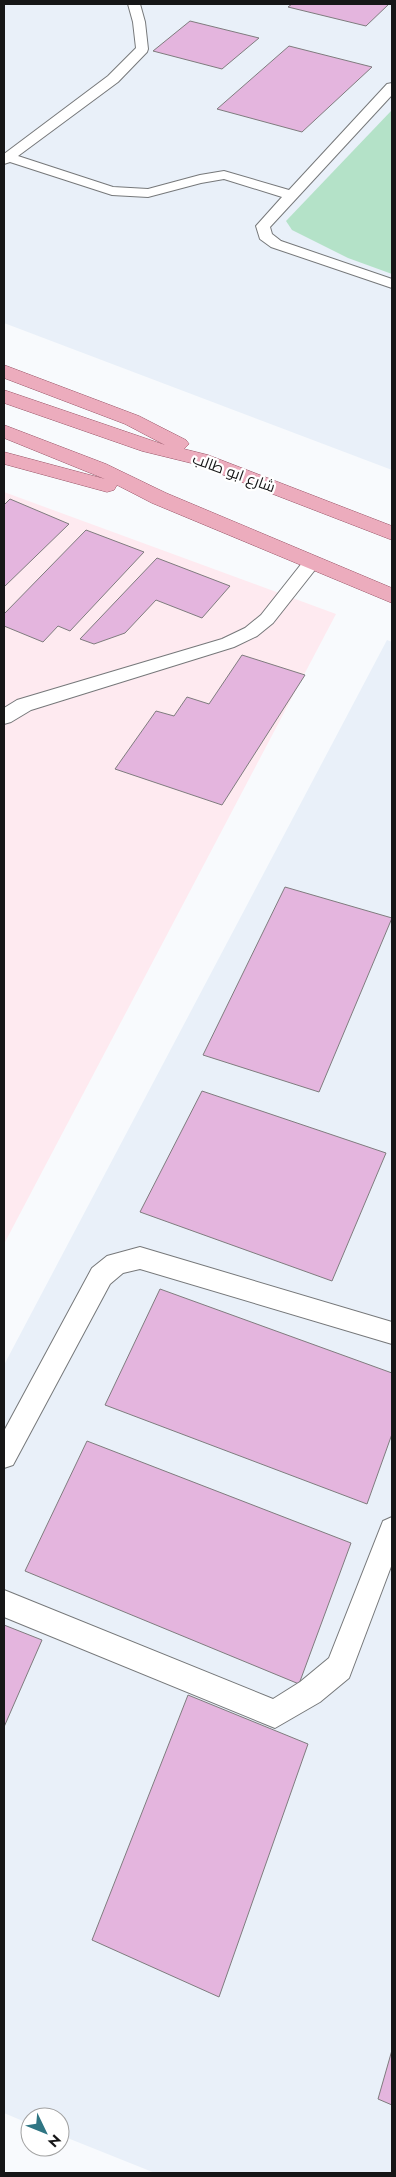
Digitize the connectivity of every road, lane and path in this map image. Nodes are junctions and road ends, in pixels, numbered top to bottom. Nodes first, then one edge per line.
1 (134, 4) edge
2 (392, 87) edge
3 (6, 159) edge
4 (292, 195) junction
5 (392, 284) edge
6 (4, 370) edge
7 (4, 396) edge
8 (11, 434) edge
9 (4, 458) edge
10 (202, 459) junction
11 (159, 498) junction
12 (392, 534) edge
13 (312, 562) junction
14 (392, 596) edge
15 (4, 717) edge
16 (392, 1333) edge
17 (4, 1456) edge
18 (392, 1530) edge
19 (4, 1604) edge

1 - 3 lane
2 - 4 lane
3 - 4 lane
4 - 5 lane
6 - 10 main road
7 - 10 main road, شارع ابو طالب
8 - 11 main road
9 - 11 main road
10 - 12 main road, شارع ابو طالب
11 - 13 main road
13 - 14 main road
13 - 15 lane
16 - 17 lane
18 - 19 lane

